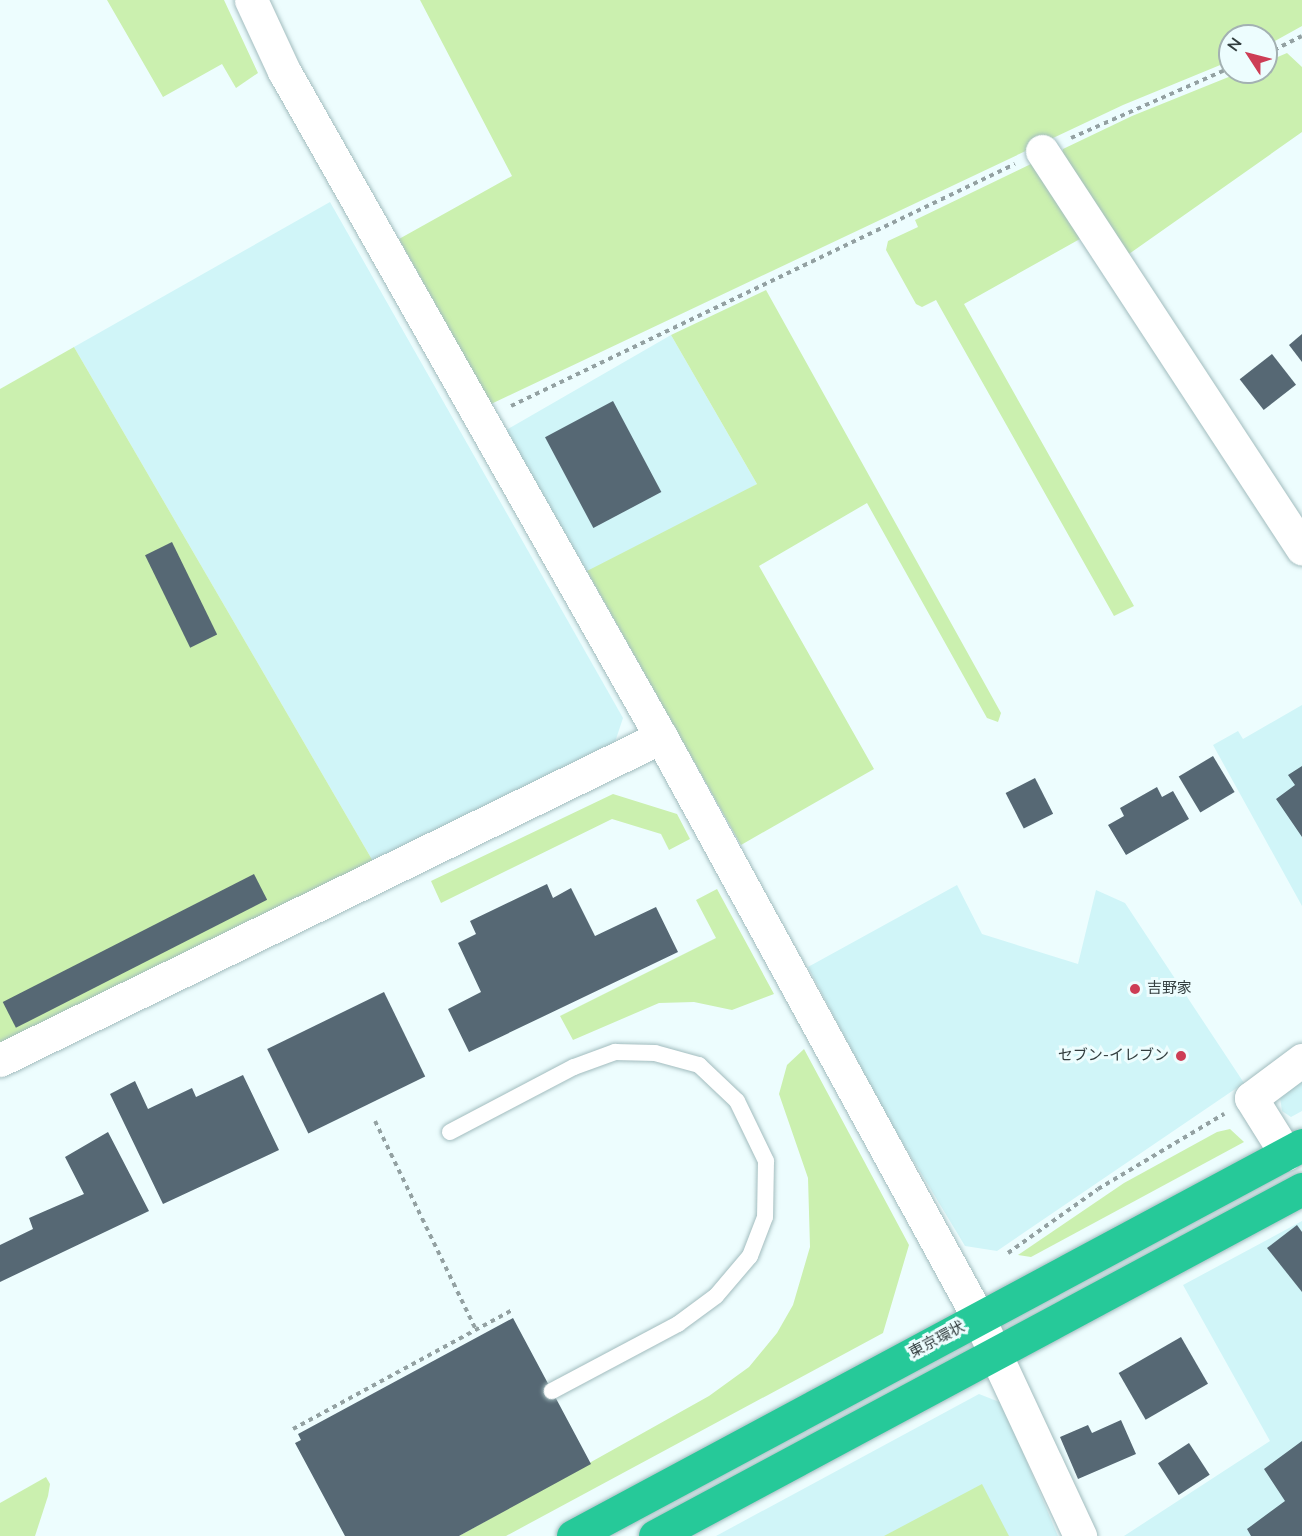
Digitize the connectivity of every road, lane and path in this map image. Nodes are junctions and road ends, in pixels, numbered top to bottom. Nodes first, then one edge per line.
1 (251, 0) edge
2 (1302, 36) edge
3 (1278, 48) edge
4 (1218, 73) edge
5 (1042, 152) junction
6 (483, 419) junction
7 (1302, 549) edge
8 (661, 737) junction
9 (0, 1060) edge
10 (1302, 1060) edge
11 (1251, 1098) junction
12 (375, 1121) dead end
13 (450, 1132) dead end
14 (1294, 1150) edge
15 (1302, 1189) edge
16 (1008, 1253) dead end
17 (514, 1309) dead end
18 (978, 1317) junction
19 (476, 1330) junction
20 (996, 1352) junction
21 (552, 1391) dead end
22 (293, 1429) dead end
23 (573, 1536) edge
24 (656, 1536) edge
25 (1080, 1536) edge

1 - 6 street
2 - 3 path
4 - 5 path
5 - 6 path
5 - 7 street
6 - 8 street
8 - 9 street
8 - 18 street
10 - 11 street
11 - 14 street
11 - 16 path
12 - 19 path
13 - 21 lane
14 - 18 highway, 東京環状
15 - 20 highway
17 - 19 path
18 - 20 street
18 - 23 highway, 東京環状
19 - 22 path
20 - 24 highway
20 - 25 street

